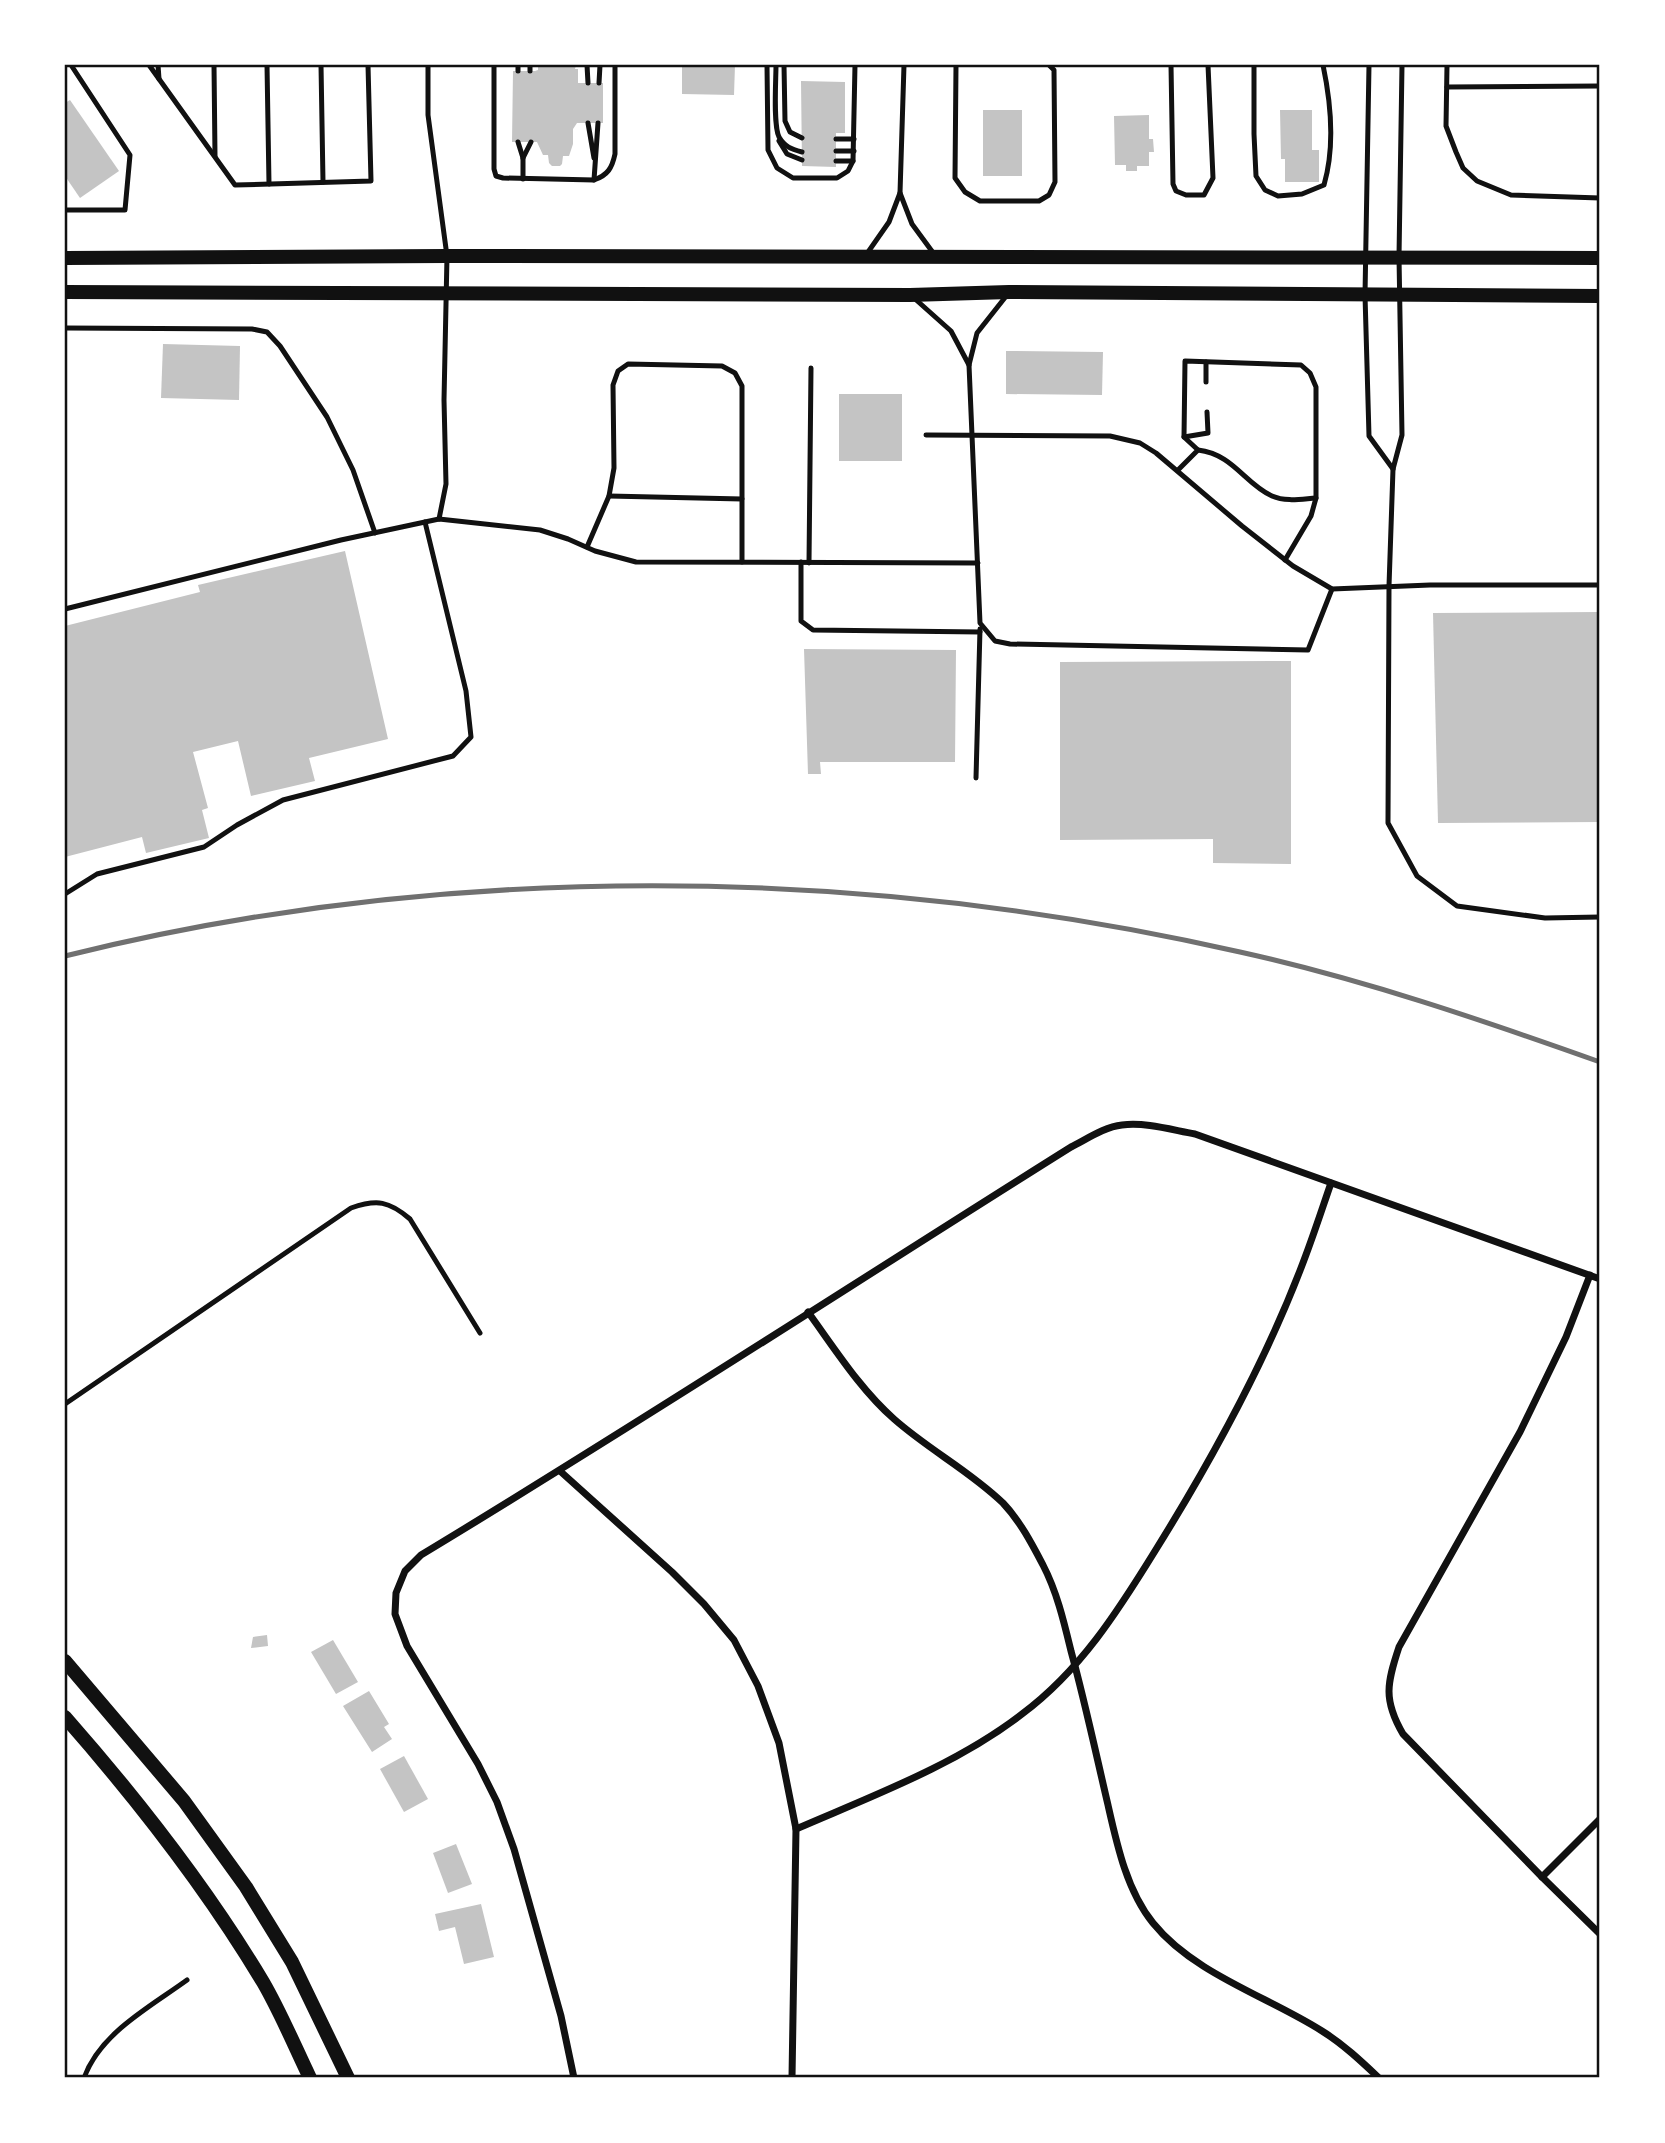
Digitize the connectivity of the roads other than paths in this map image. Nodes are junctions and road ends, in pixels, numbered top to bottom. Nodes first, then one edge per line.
1 (71, 65) edge
2 (149, 65) edge
3 (158, 65) edge
4 (214, 65) edge
5 (267, 65) edge
6 (321, 65) edge
7 (368, 65) edge
8 (428, 65) edge
9 (494, 65) edge
10 (587, 65) edge
11 (600, 65) edge
12 (614, 65) edge
13 (767, 65) edge
14 (776, 65) edge
15 (784, 65) edge
16 (855, 65) edge
17 (904, 65) edge
18 (956, 65) edge
19 (1049, 65) edge
20 (1171, 65) edge
21 (1208, 65) edge
22 (1254, 65) edge
23 (1323, 65) edge
24 (1369, 65) edge
25 (1402, 65) edge
26 (1447, 65) edge
27 (65, 70) edge
28 (159, 79) junction
29 (588, 83) dead end
30 (599, 83) dead end
31 (1600, 86) edge
32 (1447, 87) junction
33 (588, 123) dead end
34 (598, 123) dead end
35 (777, 131) junction
36 (802, 138) dead end
37 (836, 139) dead end
38 (854, 139) junction
39 (518, 142) dead end
40 (531, 142) dead end
41 (836, 151) dead end
42 (854, 151) junction
43 (802, 152) dead end
44 (215, 157) junction
45 (523, 158) junction
46 (802, 160) dead end
47 (594, 161) junction
48 (836, 161) dead end
49 (853, 161) junction
50 (523, 179) junction
51 (594, 180) junction
52 (323, 182) junction
53 (269, 184) junction
54 (900, 192) junction
55 (1600, 198) edge
56 (65, 210) edge
57 (447, 256) junction
58 (1366, 256) junction
59 (936, 257) junction
60 (1399, 257) junction
61 (65, 258) edge
62 (865, 258) junction
63 (1600, 258) edge
64 (65, 292) edge
65 (1009, 292) junction
66 (446, 294) junction
67 (910, 295) junction
68 (1365, 295) junction
69 (1399, 295) junction
70 (1600, 296) edge
71 (65, 328) edge
72 (1206, 362) junction
73 (969, 365) junction
74 (811, 368) dead end
75 (1206, 382) dead end
76 (1207, 412) dead end
77 (926, 435) dead end
78 (970, 435) junction
79 (1184, 437) junction
80 (1198, 450) junction
81 (1393, 469) junction
82 (1178, 470) junction
83 (609, 496) junction
84 (1316, 498) junction
85 (742, 499) junction
86 (439, 519) junction
87 (425, 522) junction
88 (375, 533) junction
89 (587, 547) junction
90 (1285, 559) junction
91 (743, 562) junction
92 (800, 562) junction
93 (809, 562) junction
94 (978, 563) junction
95 (1600, 585) edge
96 (1388, 586) junction
97 (1332, 589) junction
98 (65, 609) edge
99 (980, 623) junction
100 (980, 632) junction
101 (976, 778) dead end
102 (65, 894) edge
103 (1600, 916) edge
104 (1331, 1183) junction
105 (1590, 1275) junction
106 (1600, 1279) edge
107 (808, 1312) junction
108 (480, 1333) dead end
109 (65, 1404) edge
110 (560, 1471) junction
111 (65, 1661) edge
112 (1075, 1666) junction
113 (65, 1717) edge
114 (1600, 1819) edge
115 (796, 1829) junction
116 (1542, 1877) junction
117 (1600, 1934) edge
118 (187, 1980) dead end
119 (84, 2078) edge
120 (310, 2078) edge
121 (348, 2078) edge
122 (573, 2078) edge
123 (792, 2078) edge
124 (1379, 2078) edge

1 - 27 lane
1 - 56 lane
2 - 28 lane
3 - 28 lane
4 - 44 lane
5 - 53 lane
6 - 52 lane
7 - 52 lane
8 - 57 lane
9 - 50 lane
10 - 29 lane
11 - 30 lane
12 - 51 lane
13 - 49 lane
14 - 35 lane
15 - 36 lane
16 - 38 lane
17 - 54 lane
18 - 19 lane
20 - 21 lane
22 - 23 lane
24 - 58 lane
25 - 60 lane
26 - 32 lane
28 - 44 lane
31 - 32 lane
32 - 55 lane
33 - 47 lane
34 - 47 lane
35 - 43 lane
35 - 46 lane
37 - 38 lane
38 - 42 lane
39 - 45 lane
40 - 45 lane
41 - 42 lane
42 - 49 lane
44 - 53 lane
45 - 50 lane
47 - 51 lane
48 - 49 lane
50 - 51 lane
52 - 53 lane
54 - 59 lane
54 - 62 lane
57 - 61 main road
57 - 62 main road
57 - 66 lane
58 - 59 main road
58 - 60 main road
58 - 68 lane
59 - 62 main road
60 - 63 main road
60 - 69 lane
64 - 66 main road
65 - 67 main road
65 - 68 main road
65 - 73 lane
66 - 67 main road
66 - 86 lane
67 - 73 lane
68 - 69 main road
68 - 81 lane
69 - 70 main road
69 - 81 lane
71 - 88 lane
72 - 75 lane
72 - 79 lane
72 - 84 lane
73 - 78 lane
74 - 93 lane
76 - 79 lane
77 - 78 lane
78 - 82 lane
78 - 94 lane
79 - 80 lane
80 - 82 lane
80 - 84 lane
81 - 96 lane
82 - 90 lane
83 - 85 lane
83 - 85 lane
83 - 89 lane
84 - 90 lane
85 - 91 lane
86 - 87 lane
86 - 89 lane
87 - 88 lane
87 - 102 lane
88 - 98 lane
89 - 91 lane
90 - 97 lane
91 - 92 lane
92 - 93 lane
92 - 100 lane
93 - 94 lane
94 - 99 lane
95 - 96 lane
96 - 97 lane
96 - 103 lane
97 - 99 lane
99 - 100 lane
100 - 101 lane
104 - 105 street
104 - 107 street
104 - 112 street
105 - 106 street
105 - 116 street
107 - 110 street
107 - 112 street
108 - 109 lane
110 - 115 street
110 - 122 street
111 - 121 main road
112 - 115 street
112 - 124 street
113 - 120 main road
114 - 116 street
115 - 123 street
116 - 117 street
118 - 119 lane

